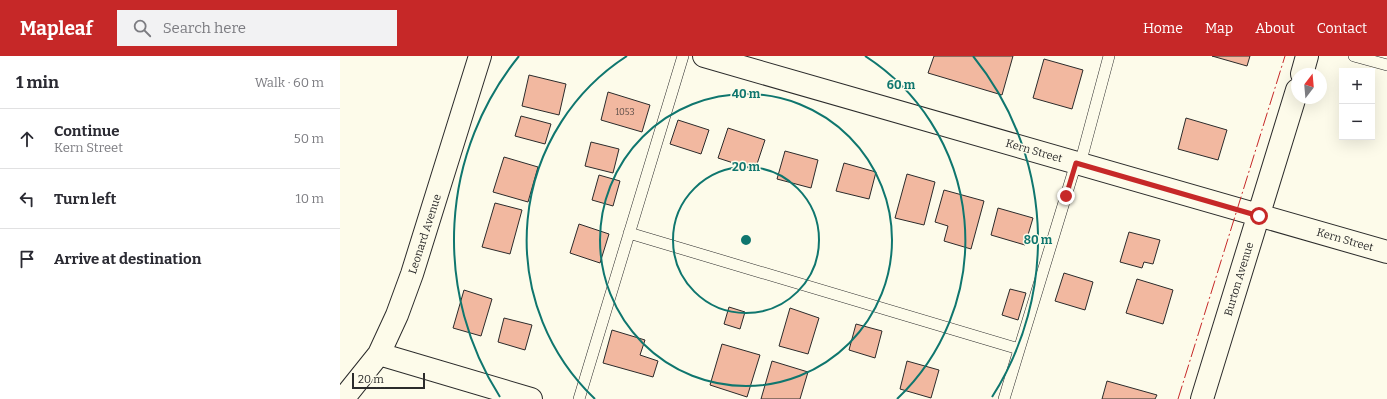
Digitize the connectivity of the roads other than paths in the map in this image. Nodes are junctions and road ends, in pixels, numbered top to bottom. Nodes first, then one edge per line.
1 (480, 56) edge
2 (683, 56) edge
3 (704, 56) edge
4 (1109, 56) edge
5 (1307, 56) edge
6 (1354, 56) edge
7 (1387, 65) edge
8 (1304, 68) edge
9 (1293, 104) edge
10 (1078, 164) junction
11 (1259, 216) junction
12 (629, 233) junction
13 (1387, 252) edge
14 (1019, 349) junction
15 (379, 354) junction
16 (343, 399) edge
17 (531, 399) edge
18 (579, 399) edge
19 (1004, 399) edge
20 (1202, 399) edge

1 - 15 street, Leonard Avenue
2 - 12 lane
3 - 10 street, Kern Street
4 - 10 lane
5 - 8 street
6 - 7 lane
9 - 11 street, Burton Avenue
10 - 11 street, Kern Street
10 - 14 lane
11 - 13 street, Kern Street
11 - 20 street, Burton Avenue
12 - 14 lane
12 - 18 lane
14 - 19 lane
15 - 16 street, Leonard Avenue
15 - 17 street

